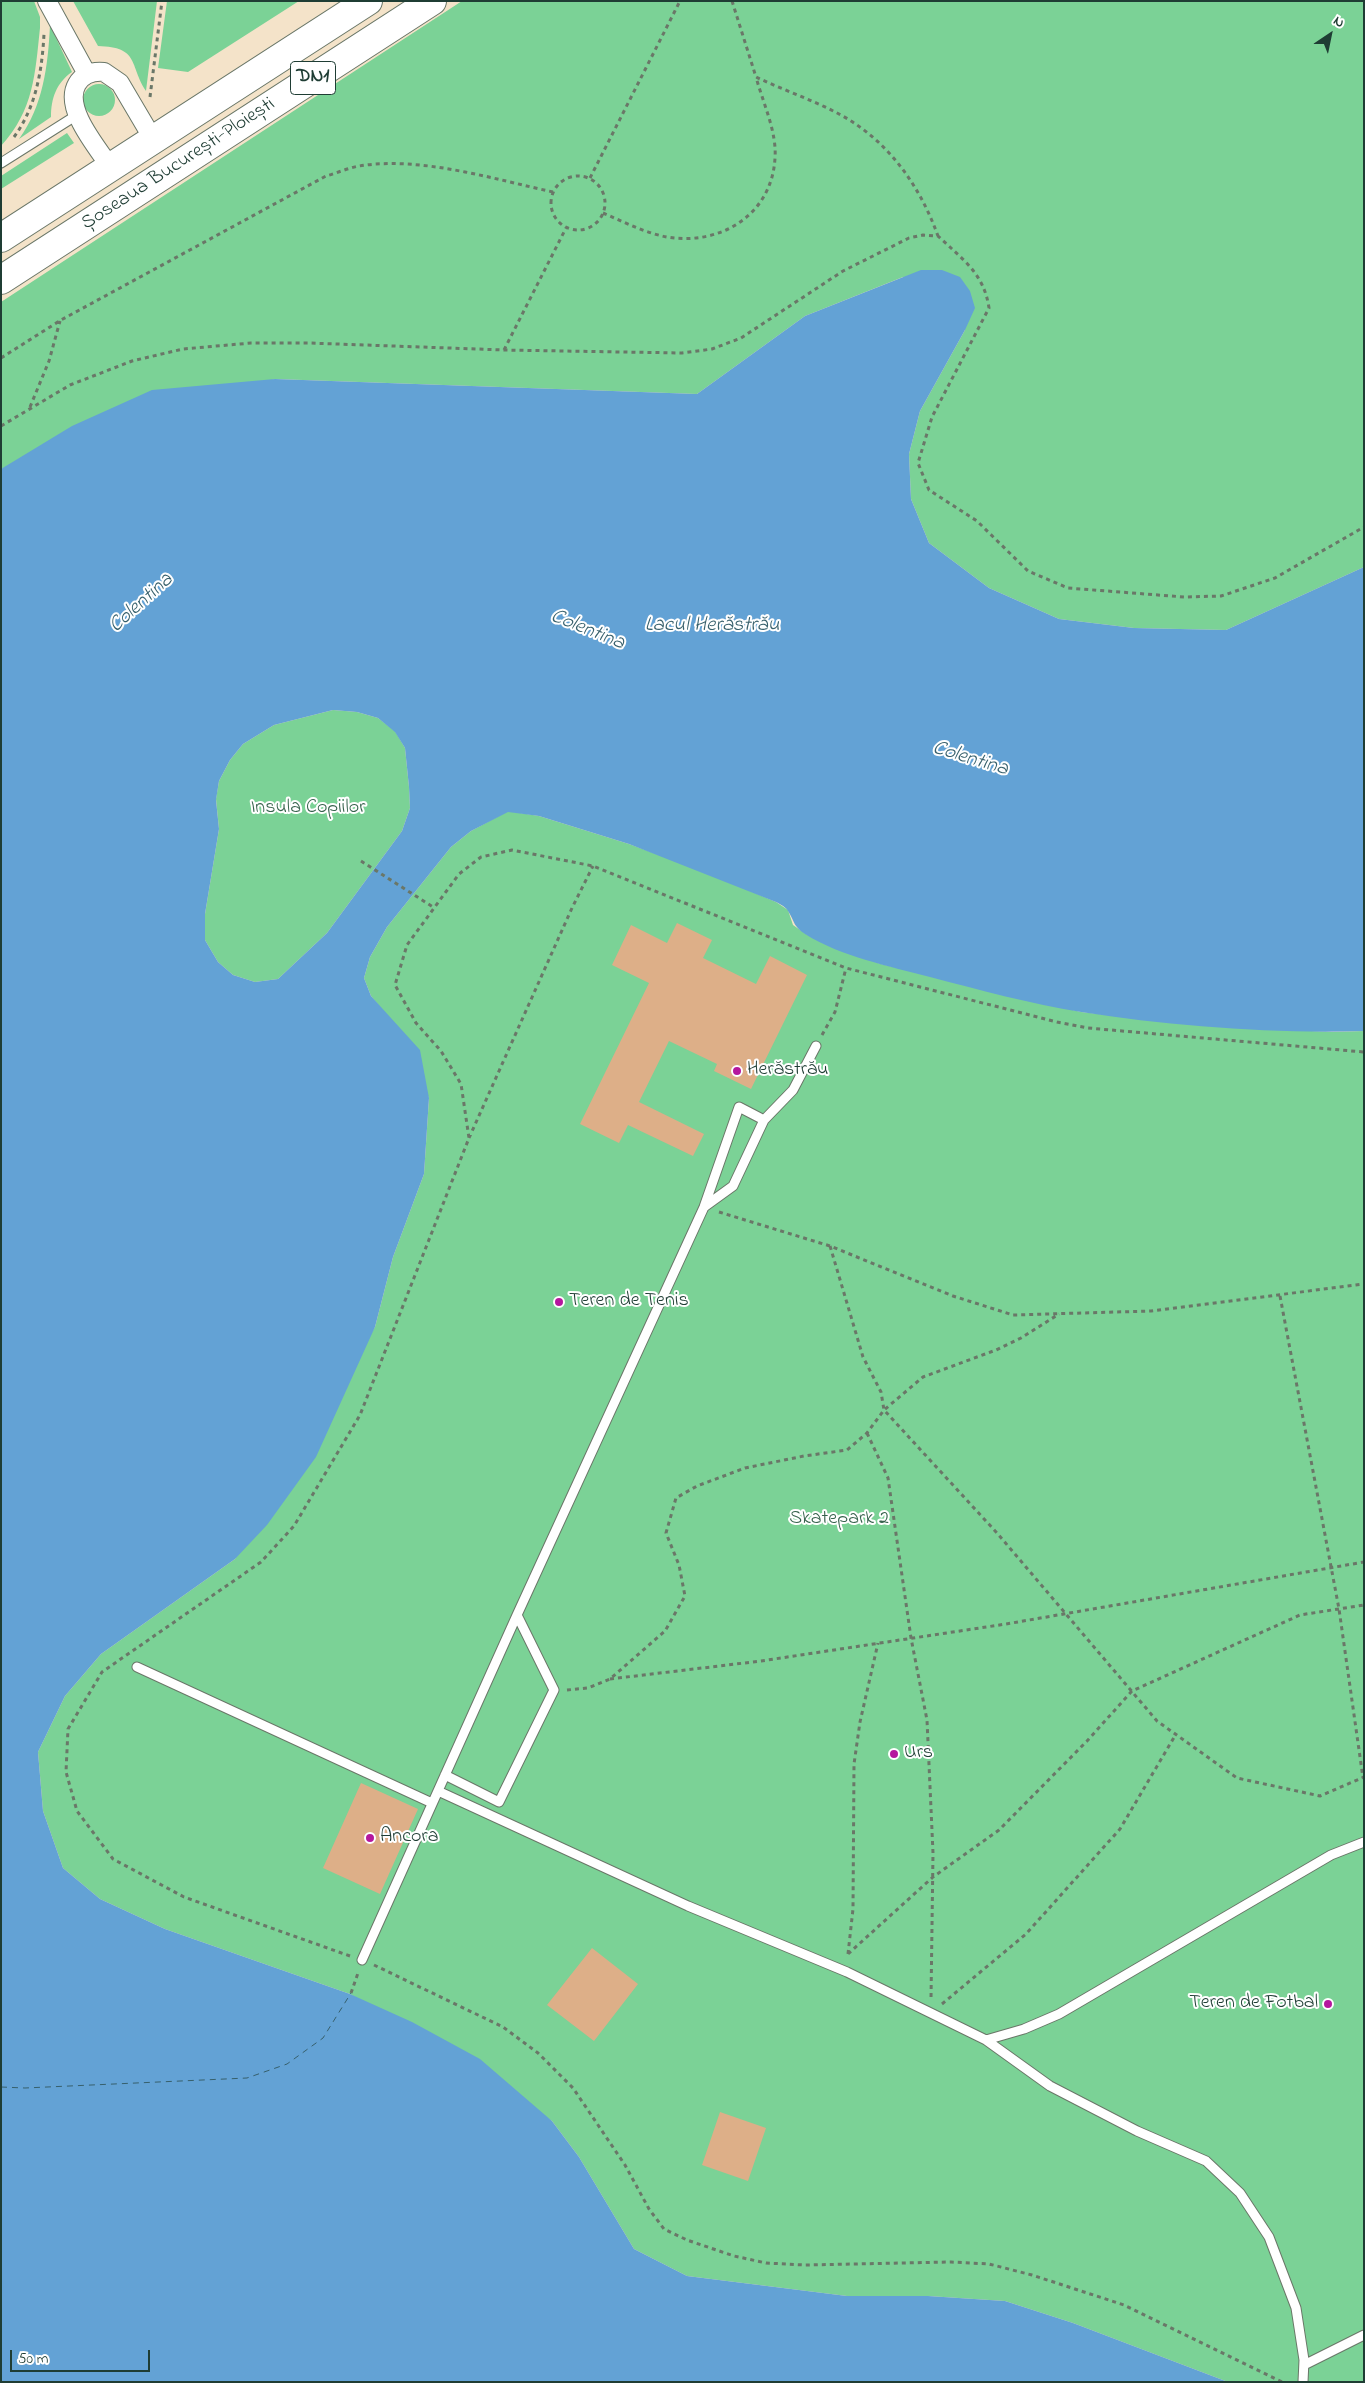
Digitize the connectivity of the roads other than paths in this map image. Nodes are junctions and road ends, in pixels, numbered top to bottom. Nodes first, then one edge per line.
1 (47, 1) edge
2 (368, 1) edge
3 (432, 1) edge
4 (87, 74) junction
5 (77, 115) junction
6 (153, 140) junction
7 (1, 163) edge
8 (110, 168) junction
9 (1, 238) edge
10 (1, 280) edge
11 (816, 1046) road end
12 (764, 1120) junction
13 (704, 1207) junction
14 (517, 1615) junction
15 (137, 1667) dead end
16 (445, 1775) junction
17 (438, 1791) junction
18 (432, 1803) junction
19 (1364, 1842) edge
20 (362, 1960) road end
21 (986, 2040) junction
22 (1364, 2335) edge
23 (1304, 2365) junction
24 (1303, 2382) edge

1 - 4 street
2 - 6 main road, Șoseaua București-Ploiești / DN1
3 - 10 main road, Șoseaua București-Ploiești / DN1
4 - 5 street
4 - 6 street
5 - 7 lane
5 - 8 street
6 - 8 main road, Șoseaua București-Ploiești / DN1
8 - 9 main road, Șoseaua București-Ploiești / DN1
11 - 12 lane
12 - 13 lane
12 - 13 lane
13 - 14 lane
14 - 16 lane
14 - 16 lane
15 - 18 lane
16 - 17 lane
17 - 18 lane
17 - 21 lane
18 - 20 lane
19 - 21 lane
21 - 23 lane
22 - 23 lane
23 - 24 lane

